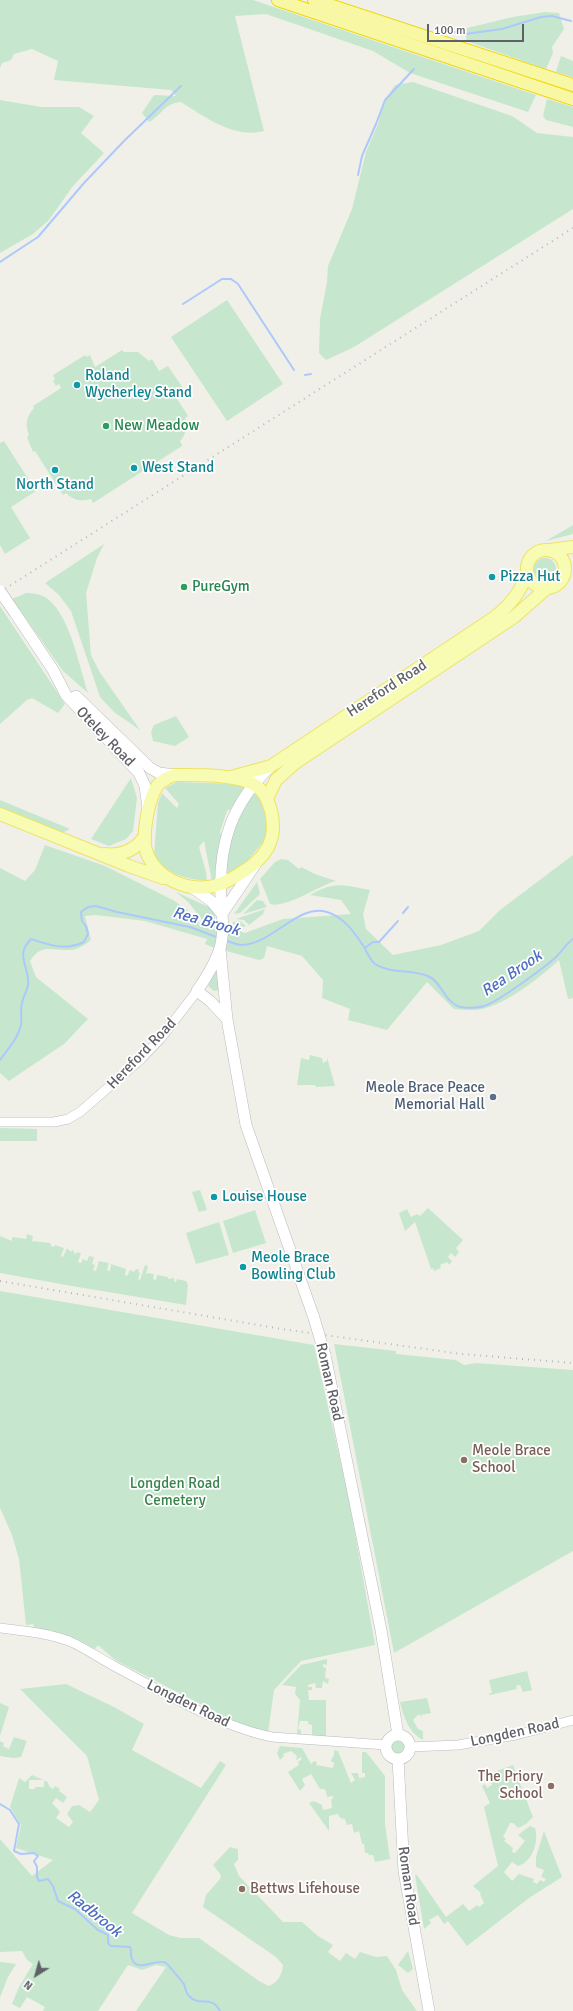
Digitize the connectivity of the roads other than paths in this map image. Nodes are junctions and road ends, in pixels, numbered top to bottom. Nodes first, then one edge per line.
1 (278, 0) edge
2 (314, 0) edge
3 (573, 86) edge
4 (573, 99) edge
5 (573, 547) edge
6 (550, 550) junction
7 (569, 564) edge
8 (527, 572) junction
9 (547, 588) junction
10 (0, 591) edge
11 (53, 670) junction
12 (271, 766) junction
13 (175, 775) junction
14 (226, 778) junction
15 (252, 784) junction
16 (267, 799) junction
17 (148, 808) junction
18 (0, 814) edge
19 (145, 836) junction
20 (96, 853) junction
21 (255, 864) junction
22 (170, 880) junction
23 (221, 883) junction
24 (193, 888) junction
25 (222, 919) junction
26 (220, 949) junction
27 (197, 991) junction
28 (228, 1019) junction
29 (0, 1122) edge
30 (0, 1628) edge
31 (573, 1720) edge
32 (398, 1735) junction
33 (386, 1745) junction
34 (410, 1747) junction
35 (398, 1759) junction
36 (429, 2011) edge

1 - 4 highway
2 - 3 highway
5 - 6 main road
6 - 7 main road
6 - 8 main road
7 - 9 main road
8 - 9 main road
8 - 12 main road, Hereford Road
9 - 16 main road, Hereford Road
10 - 11 main road, Oteley Road, bridge
11 - 13 main road, Oteley Road
11 - 17 main road, Oteley Road
12 - 14 main road, Hereford Road
12 - 15 main road
13 - 14 main road
13 - 17 main road
14 - 15 main road
15 - 16 main road
15 - 23 main road
16 - 21 main road
17 - 19 main road
18 - 20 main road
19 - 20 main road
19 - 22 main road
20 - 22 main road
21 - 23 main road
21 - 25 main road, Hereford Road
22 - 24 main road
23 - 24 main road
23 - 25 main road
24 - 25 main road
25 - 26 main road, Hereford Road
26 - 27 main road, Hereford Road
26 - 28 main road, Roman Road
27 - 28 main road
27 - 29 street, Hereford Road
28 - 32 main road, Roman Road, bridge
30 - 33 street, Longden Road
31 - 34 street, Longden Road
32 - 33 main road
32 - 34 main road
33 - 35 main road
34 - 35 main road
35 - 36 main road, Roman Road

